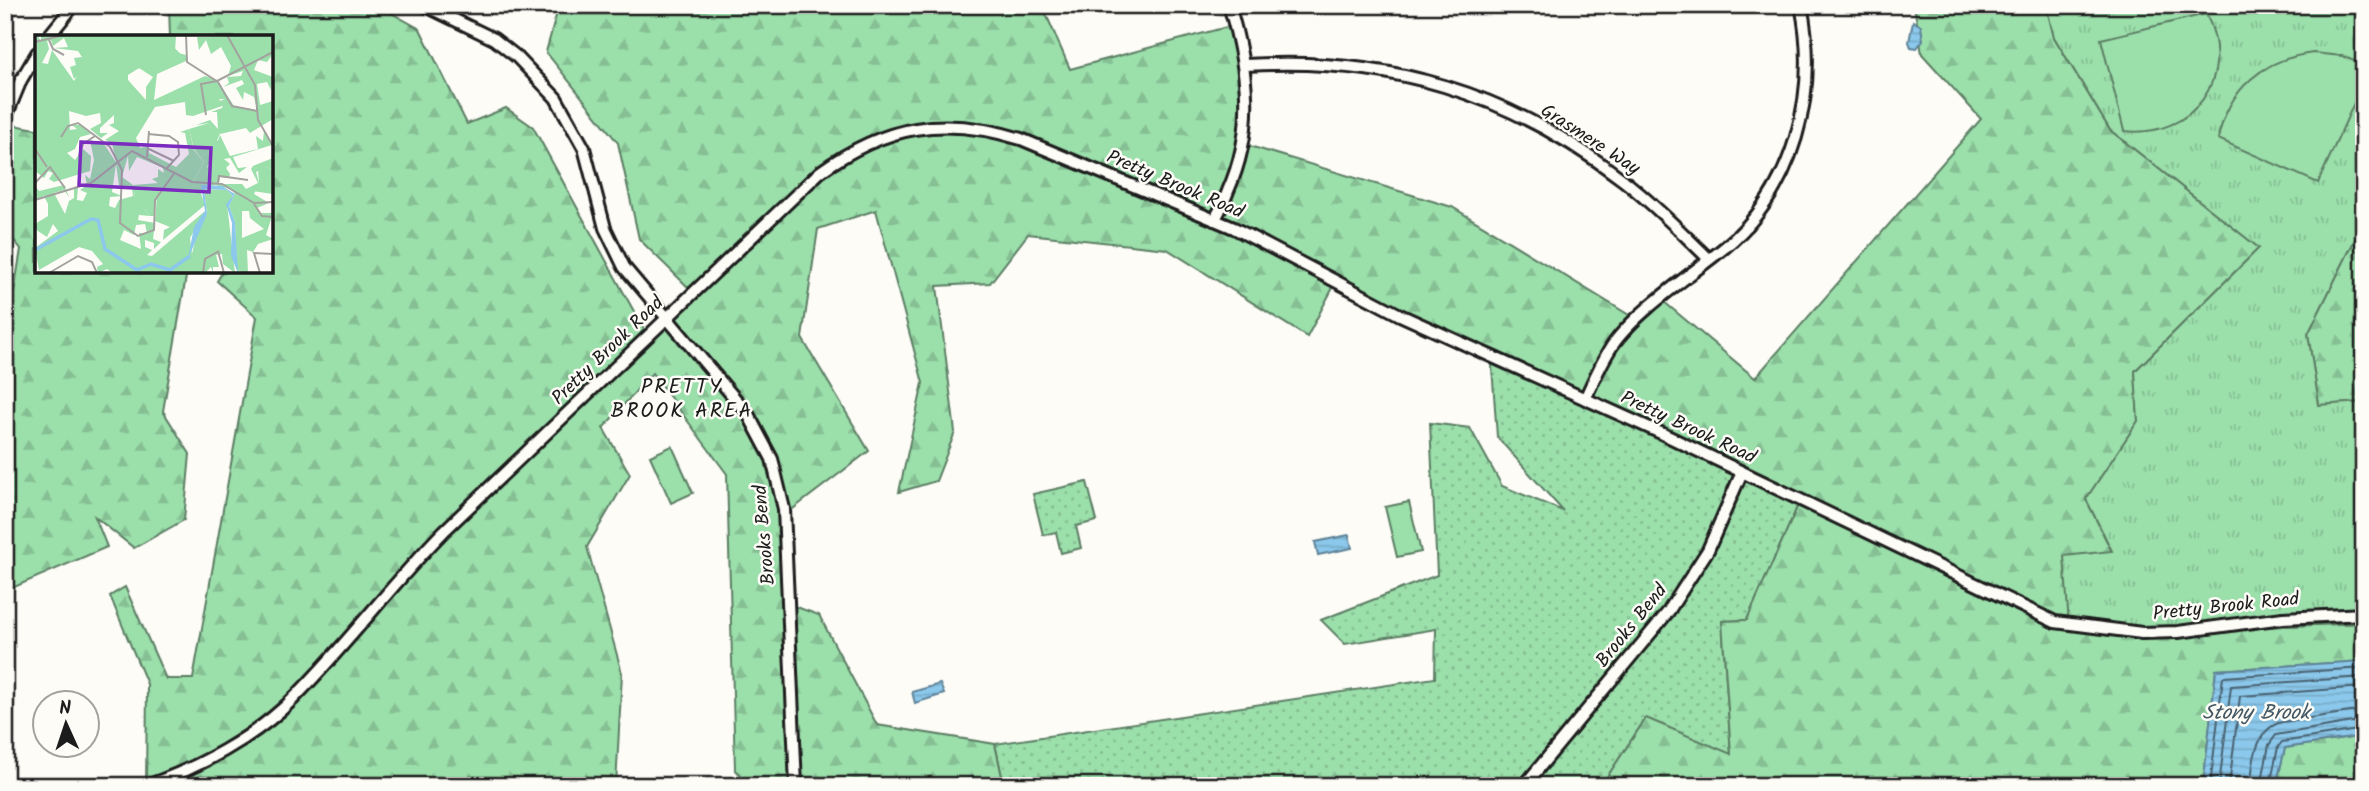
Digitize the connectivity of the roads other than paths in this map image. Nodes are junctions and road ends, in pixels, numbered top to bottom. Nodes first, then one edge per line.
1 (74, 5) edge
2 (424, 5) edge
3 (1229, 5) edge
4 (1801, 5) edge
5 (50, 35) edge
6 (35, 56) edge
7 (1245, 65) junction
8 (5, 120) edge
9 (1214, 220) junction
10 (1709, 259) junction
11 (666, 319) junction
12 (1585, 399) junction
13 (1742, 472) junction
14 (2364, 614) edge
15 (146, 786) edge
16 (796, 786) edge
17 (1524, 786) edge

1 - 5 street
2 - 11 street, Brooks Bend
3 - 7 street
4 - 10 street
6 - 8 street
7 - 9 street
7 - 10 street, Grasmere Way
9 - 11 street, Pretty Brook Road
9 - 12 street, Pretty Brook Road
10 - 12 street
11 - 15 street, Pretty Brook Road
11 - 16 street, Brooks Bend
12 - 13 street, Pretty Brook Road
13 - 14 street, Pretty Brook Road
13 - 17 street, Brooks Bend

